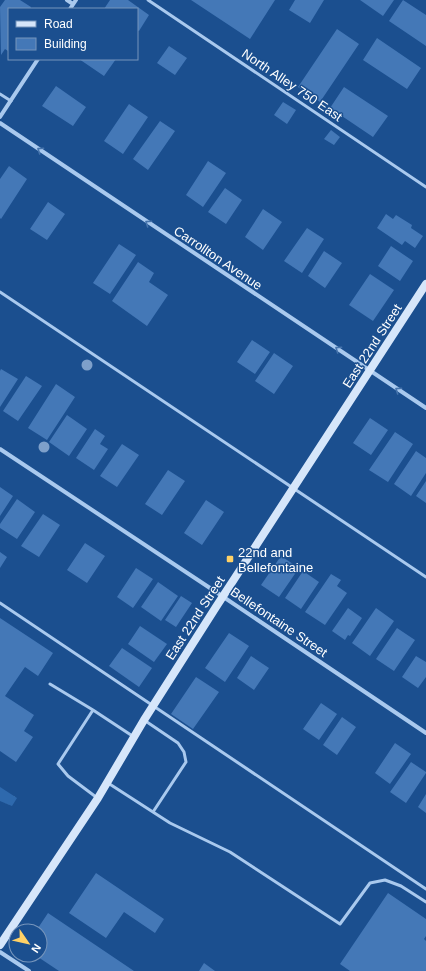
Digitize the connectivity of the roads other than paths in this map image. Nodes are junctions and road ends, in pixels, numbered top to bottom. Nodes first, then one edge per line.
1 (67, 0) edge
2 (148, 0) edge
3 (74, 2) edge
4 (37, 60) edge
5 (0, 94) edge
6 (11, 101) junction
7 (0, 117) edge
8 (0, 123) edge
9 (426, 187) edge
10 (426, 284) edge
11 (0, 292) edge
12 (370, 371) junction
13 (426, 408) edge
14 (0, 449) edge
15 (294, 488) junction
16 (426, 577) edge
17 (223, 597) junction
18 (0, 603) edge
19 (50, 684) dead end
20 (153, 706) junction
21 (94, 710) junction
22 (144, 720) junction
23 (426, 733) edge
24 (134, 737) junction
25 (108, 782) junction
26 (98, 798) junction
27 (153, 812) junction
28 (426, 889) edge
29 (426, 902) edge
30 (0, 946) edge
31 (0, 952) edge
32 (29, 971) edge

1 - 3 street
2 - 9 lane, North Alley 750 East
4 - 6 street
5 - 6 lane
6 - 7 street
12 -> 8 street, Carrollton Avenue
10 - 12 main road, East 22nd Street
11 - 15 lane
13 -> 12 street, Carrollton Avenue
12 - 15 main road, East 22nd Street
14 - 17 street, Bellefontaine Street
15 - 16 lane
15 - 17 main road, East 22nd Street
17 - 20 main road, East 22nd Street
17 - 23 street, Bellefontaine Street
18 - 20 lane
19 - 21 lane
20 - 22 main road, East 22nd Street
20 - 28 lane
21 - 24 lane
21 - 26 lane
22 - 24 main road, East 22nd Street
22 - 27 lane
24 - 25 main road, East 22nd Street
25 - 26 main road, East 22nd Street
25 - 27 lane
26 - 30 main road, East 22nd Street
27 - 29 lane
31 - 32 street

